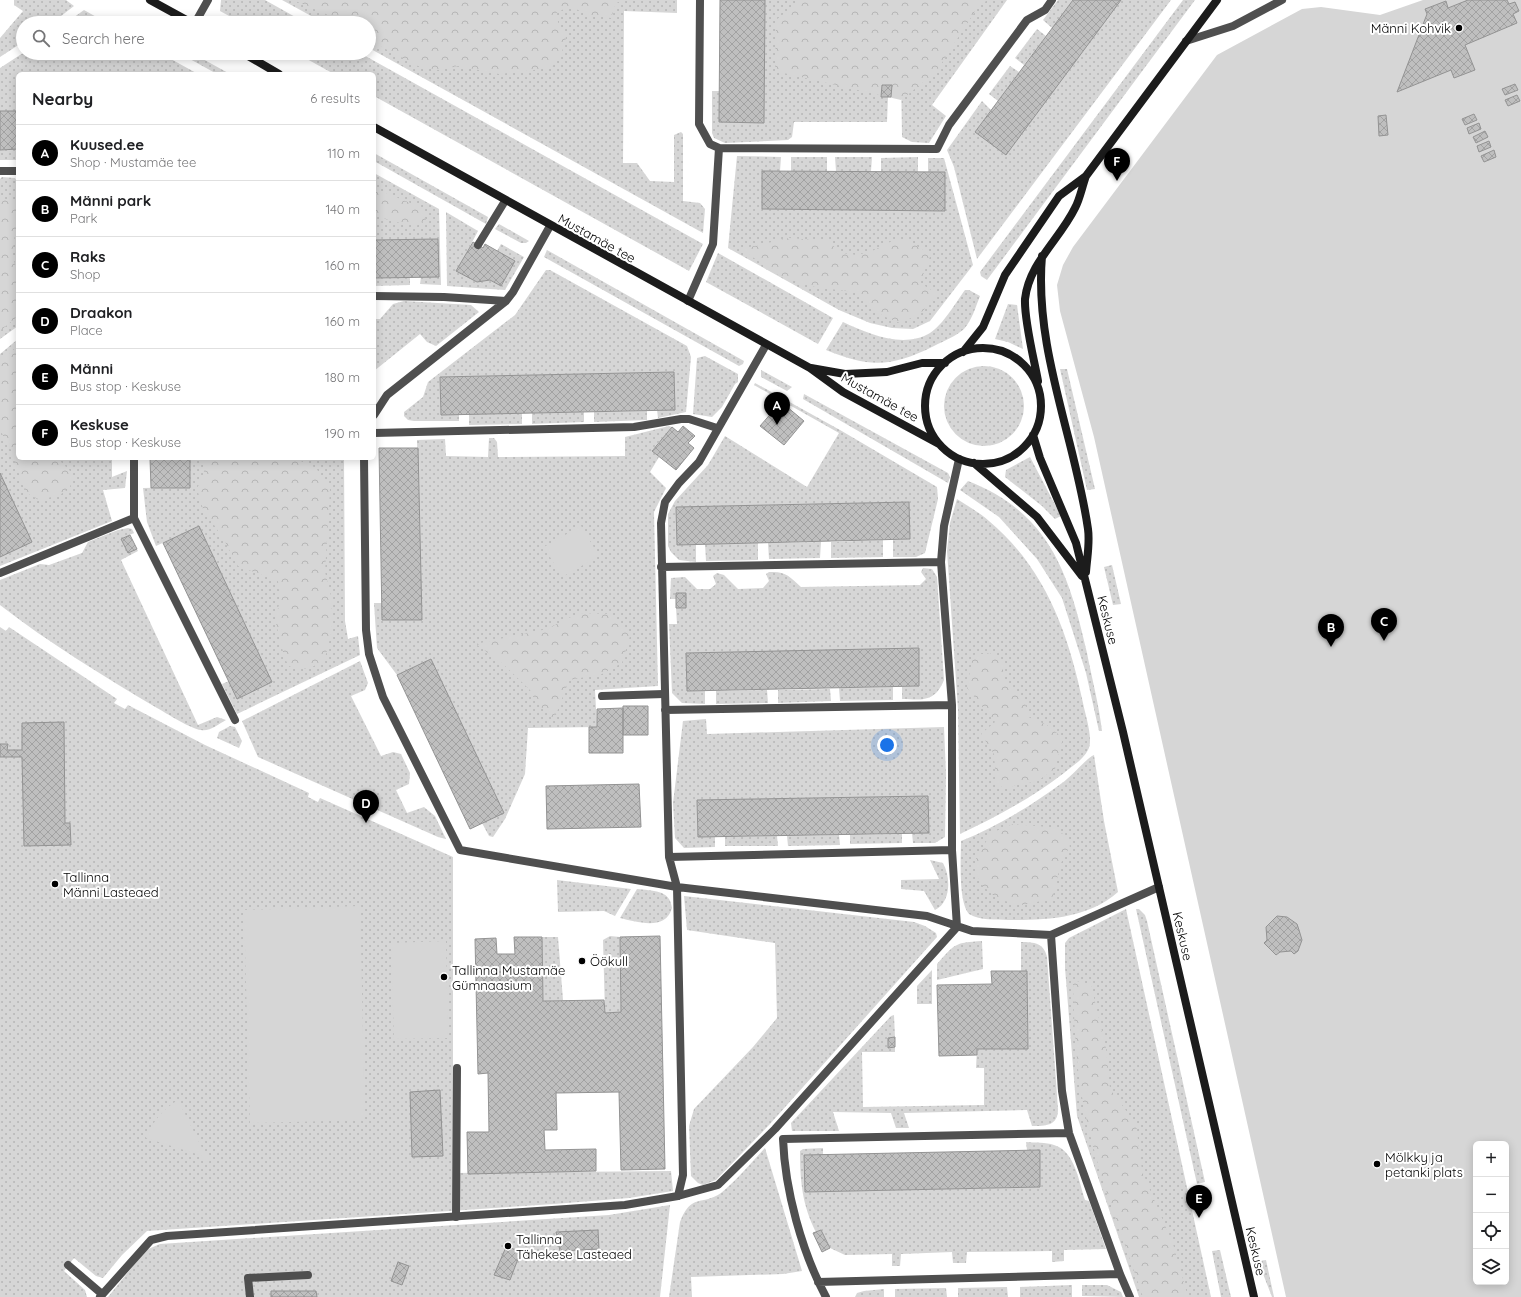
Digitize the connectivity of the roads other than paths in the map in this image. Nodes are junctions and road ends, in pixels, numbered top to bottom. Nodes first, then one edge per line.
1 (150, 0) edge
2 (208, 0) edge
3 (700, 0) edge
4 (1052, 0) edge
5 (1217, 0) edge
6 (1282, 0) edge
7 (181, 16) edge
8 (198, 16) edge
9 (1186, 42) junction
10 (255, 60) edge
11 (276, 72) edge
12 (376, 128) edge
13 (719, 148) junction
14 (0, 171) edge
15 (16, 171) edge
16 (1086, 176) junction
17 (505, 201) junction
18 (550, 226) junction
19 (478, 245) dead end
20 (1042, 256) junction
21 (376, 296) edge
22 (506, 301) junction
23 (688, 301) junction
24 (766, 345) junction
25 (963, 352) junction
26 (945, 363) junction
27 (810, 368) junction
28 (1040, 392) junction
29 (376, 412) edge
30 (717, 428) junction
31 (376, 432) edge
32 (1033, 435) junction
33 (939, 444) junction
34 (959, 459) junction
35 (134, 460) edge
36 (364, 460) edge
37 (974, 463) junction
38 (134, 518) junction
39 (941, 562) junction
40 (661, 567) junction
41 (0, 573) edge
42 (1085, 581) junction
43 (664, 694) junction
44 (602, 696) dead end
45 (952, 704) junction
46 (665, 710) junction
47 (235, 720) dead end
48 (952, 850) junction
49 (669, 857) junction
50 (677, 887) junction
51 (1159, 887) junction
52 (957, 927) junction
53 (1051, 935) junction
54 (457, 1068) dead end
55 (775, 1129) junction
56 (1069, 1133) junction
57 (783, 1139) junction
58 (678, 1196) junction
59 (456, 1217) junction
60 (68, 1265) dead end
61 (1120, 1274) junction
62 (308, 1275) dead end
63 (818, 1282) junction
64 (101, 1296) edge
65 (250, 1297) edge
66 (826, 1297) edge
67 (1130, 1297) edge
68 (1254, 1297) edge

1 - 7 main road
2 - 8 street
3 - 13 street
4 - 13 street
5 - 9 main road
6 - 9 street
9 - 16 main road
10 - 11 main road
12 - 17 main road, Mustamäe tee
13 - 23 street
14 - 15 street
16 - 20 main road
16 - 25 main road
17 - 18 main road, Mustamäe tee
17 - 19 street
18 - 22 street
18 - 23 main road, Mustamäe tee
20 - 28 main road
20 - 42 main road, Keskuse
21 - 22 street
22 - 29 street
23 - 24 main road, Mustamäe tee
24 - 27 main road, Mustamäe tee
24 - 30 street
25 - 26 main road
25 - 28 main road
26 - 27 main road, Mustamäe tee
26 - 33 main road
27 - 33 main road, Mustamäe tee
28 - 32 main road
30 - 31 street
30 - 40 street
32 - 37 main road
32 - 42 main road, Keskuse
33 - 34 main road
34 - 37 main road
34 - 39 street
35 - 38 street
36 - 50 street
37 - 42 main road, Keskuse
38 - 41 street
38 - 47 street
39 - 40 street
39 - 45 street
40 - 43 street
42 - 51 main road, Keskuse
43 - 44 street
43 - 46 street
45 - 46 street
45 - 48 street
46 - 49 street
48 - 49 street
48 - 52 street
49 - 50 street
50 - 52 street
50 - 58 street
51 - 53 street
51 - 68 main road, Keskuse
52 - 53 street
52 - 55 street
53 - 56 street
54 - 59 street
55 - 57 street
55 - 58 street
56 - 57 street
56 - 61 street
57 - 63 street
58 - 59 street
59 - 64 street
60 - 64 street
61 - 63 street
61 - 67 street
62 - 65 street
63 - 66 street

